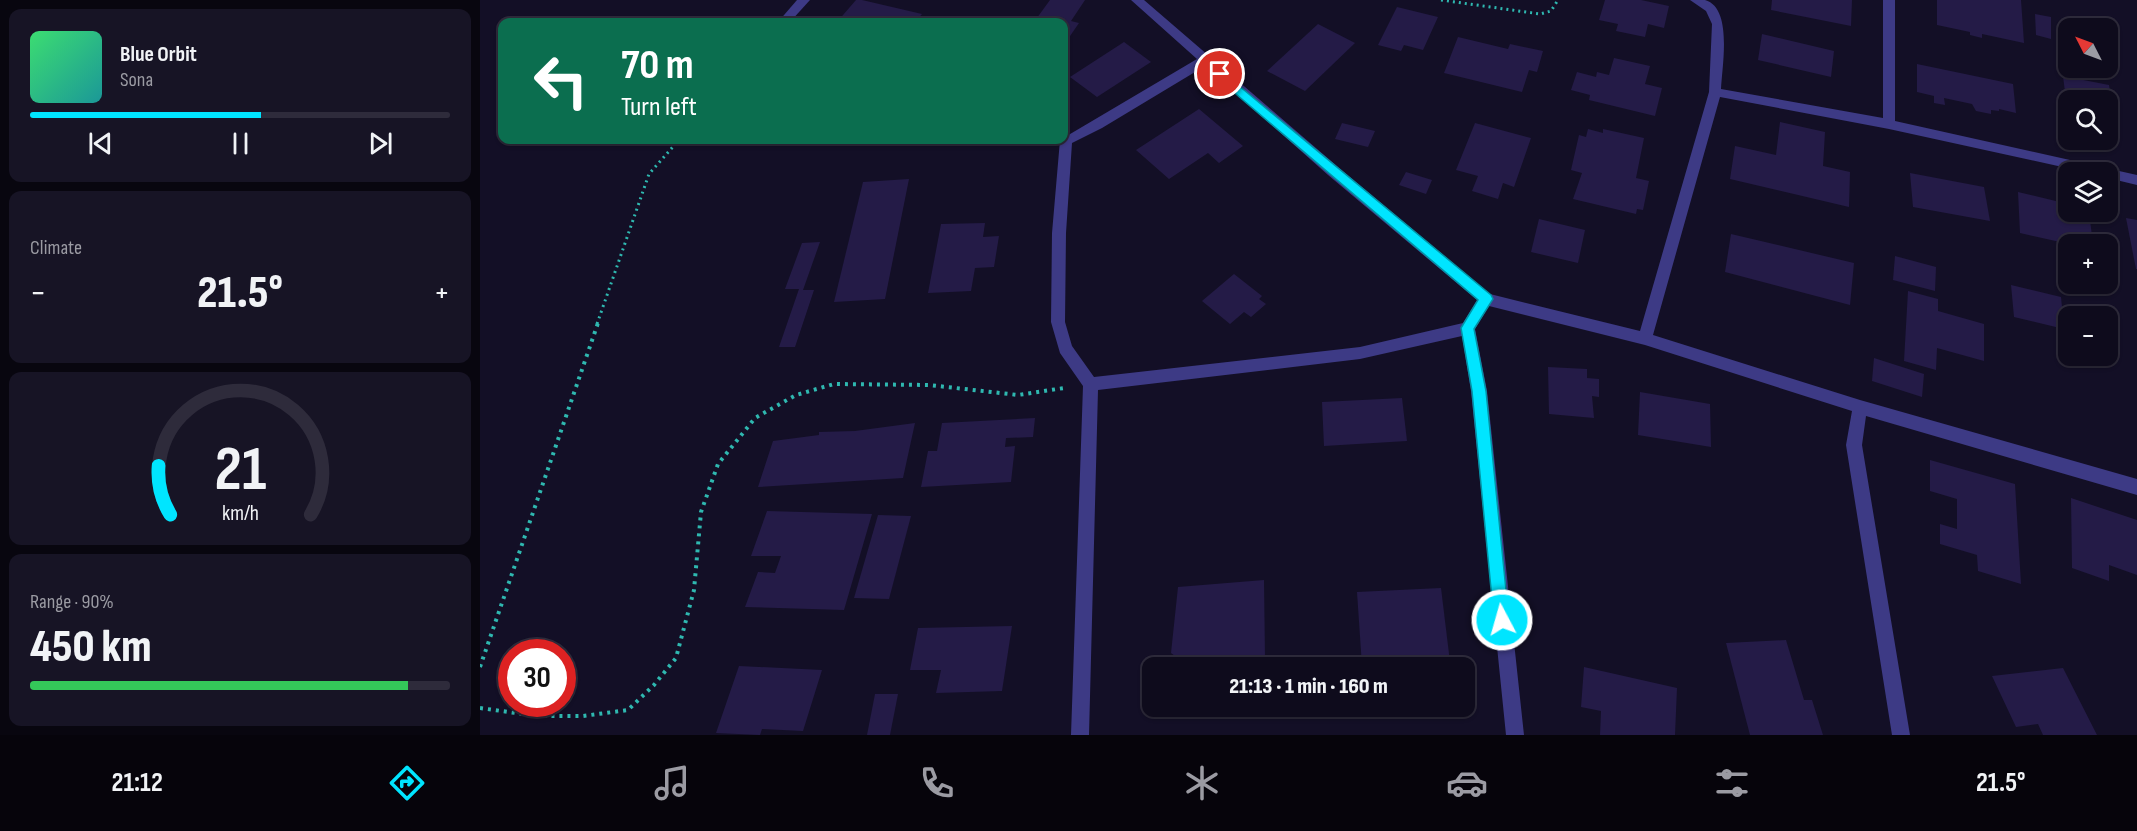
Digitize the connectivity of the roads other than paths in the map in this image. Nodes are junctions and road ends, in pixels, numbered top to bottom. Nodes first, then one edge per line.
1 (804, 0) edge
2 (1137, 0) edge
3 (1696, 0) edge
4 (1889, 0) edge
5 (788, 18) edge
6 (1204, 61) junction
7 (1715, 92) junction
8 (1889, 124) junction
9 (1068, 139) edge
10 (1065, 144) edge
11 (2058, 162) edge
12 (2118, 176) edge
13 (2137, 180) edge
14 (1486, 299) junction
15 (1468, 328) junction
16 (1646, 339) junction
17 (1091, 384) junction
18 (1860, 407) junction
19 (2137, 487) edge
20 (1080, 735) edge
21 (1515, 735) edge
22 (1901, 735) edge

1 - 5 street
2 - 6 street
3 - 7 street
4 - 8 street
6 - 9 street
6 - 14 street
7 - 8 street
7 - 16 street
8 - 11 street
10 - 17 street
12 - 13 street
14 - 15 street
14 - 16 street
15 - 17 street
15 - 21 street
16 - 18 street
17 - 20 street
18 - 19 street
18 - 22 street

